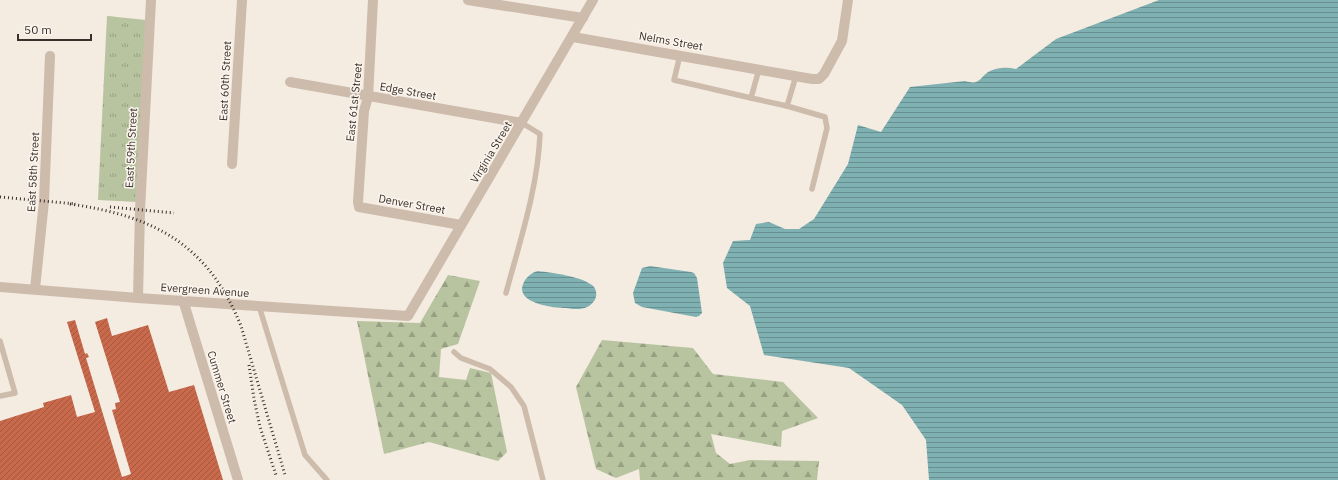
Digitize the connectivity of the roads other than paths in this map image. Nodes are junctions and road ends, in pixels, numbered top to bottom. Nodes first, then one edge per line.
1 (151, 0) edge
2 (242, 0) edge
3 (373, 0) edge
4 (468, 0) edge
5 (593, 0) edge
6 (848, 0) edge
7 (497, 2) edge
8 (583, 18) junction
9 (573, 37) junction
10 (680, 55) junction
11 (50, 56) dead end
12 (762, 69) junction
13 (796, 76) junction
14 (290, 82) dead end
15 (368, 96) junction
16 (751, 98) junction
17 (787, 106) junction
18 (522, 123) junction
19 (232, 164) dead end
20 (812, 189) dead end
21 (359, 207) joint
22 (461, 225) junction
23 (0, 287) edge
24 (36, 289) junction
25 (506, 293) dead end
26 (138, 298) junction
27 (183, 300) junction
28 (259, 306) junction
29 (408, 316) joint
30 (0, 341) edge
31 (454, 352) dead end
32 (0, 396) edge
33 (238, 480) edge
34 (327, 480) edge
35 (543, 480) edge

1 - 26 street, East 59th Street
2 - 19 street, East 60th Street
3 - 15 street, East 61st Street
4 - 7 street
5 - 8 street, Virginia Street
6 - 13 street, Nelms Street
7 - 8 street
8 - 9 street, Virginia Street
9 - 10 street, Nelms Street
9 - 18 street, Virginia Street
10 - 12 street, Nelms Street
10 - 16 lane
11 - 24 street, East 58th Street
12 - 13 street, Nelms Street
12 - 16 lane
13 - 17 lane
14 - 15 street, Edge Street
15 - 18 street, Edge Street
15 - 21 street, East 61st Street
16 - 17 lane
17 - 20 lane
18 - 22 street, Virginia Street
18 - 25 lane
21 - 22 street, Denver Street
22 - 29 street, Virginia Street
23 - 24 street, Evergreen Avenue
24 - 26 street, Evergreen Avenue
26 - 27 street, Evergreen Avenue
27 - 28 street, Evergreen Avenue
27 - 33 street, Cummer Street
28 - 29 street, Evergreen Avenue
28 - 34 lane
30 - 32 lane
31 - 35 lane

